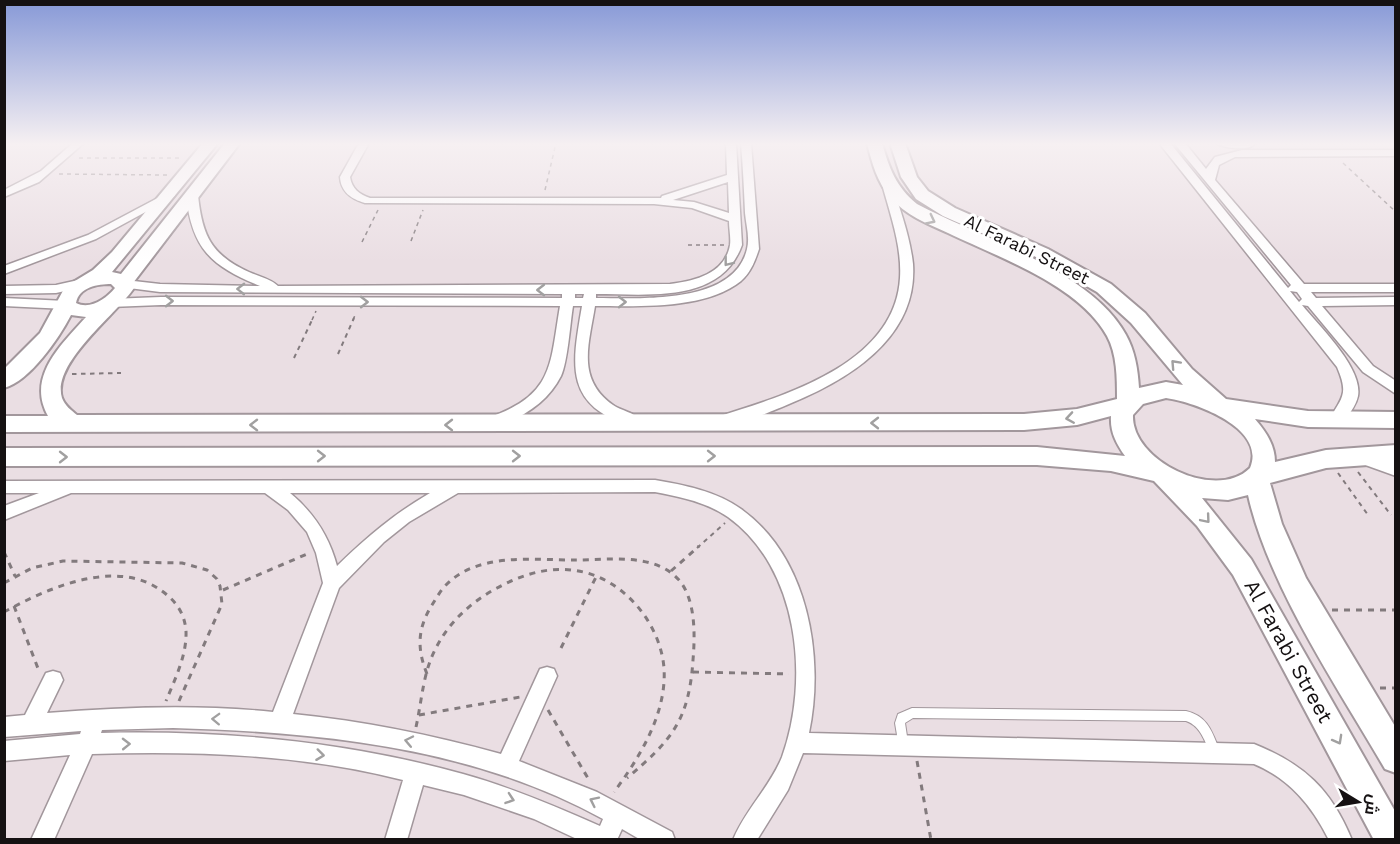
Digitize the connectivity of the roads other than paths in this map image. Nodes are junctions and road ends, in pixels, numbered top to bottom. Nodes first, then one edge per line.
1 (31, 182) edge
2 (179, 182) edge
3 (202, 182) edge
4 (345, 182) edge
5 (714, 182) edge
6 (732, 182) edge
7 (749, 182) edge
8 (913, 182) edge
9 (1195, 182) edge
10 (1211, 182) edge
11 (887, 184) joint
12 (4, 194) edge
13 (169, 195) junction
14 (192, 195) junction
15 (654, 201) junction
16 (734, 219) junction
17 (754, 240) junction
18 (736, 243) junction
19 (4, 270) edge
20 (87, 282) junction
21 (124, 284) junction
22 (1281, 288) junction
23 (1300, 288) junction
24 (1395, 288) edge
25 (4, 290) edge
26 (283, 290) junction
27 (569, 296) junction
28 (590, 296) junction
29 (1395, 301) edge
30 (4, 302) edge
31 (1293, 302) junction
32 (1311, 302) junction
33 (109, 303) junction
34 (66, 305) junction
35 (4, 381) edge
36 (1395, 389) edge
37 (1128, 403) junction
38 (1219, 404) junction
39 (1336, 420) junction
40 (1395, 420) edge
41 (639, 423) junction
42 (713, 423) junction
43 (4, 424) edge
44 (72, 424) junction
45 (295, 425) junction
46 (485, 425) junction
47 (1395, 454) edge
48 (279, 456) junction
49 (1343, 456) junction
50 (4, 457) edge
51 (1395, 470) edge
52 (1164, 475) junction
53 (1257, 478) junction
54 (78, 486) junction
55 (268, 486) junction
56 (456, 486) junction
57 (4, 487) edge
58 (4, 513) edge
59 (332, 583) junction
60 (543, 685) road end
61 (50, 686) road end
62 (97, 719) junction
63 (279, 723) junction
64 (31, 724) junction
65 (4, 727) edge
66 (797, 743) junction
67 (85, 745) junction
68 (909, 747) junction
69 (4, 751) edge
70 (1216, 752) junction
71 (1395, 758) edge
72 (506, 766) junction
73 (416, 772) junction
74 (611, 809) junction
75 (605, 839) edge
76 (42, 840) edge
77 (396, 840) edge
78 (664, 840) edge
79 (744, 840) edge
80 (1341, 840) edge
81 (1392, 840) edge

1 - 12 street
2 - 13 street
3 - 14 street
4 - 15 street
5 - 15 street
6 - 16 street
7 - 17 street
38 -> 8 street, Al Farabi Street
9 - 22 street
10 - 23 street
11 -> 37 street, Al Farabi Street
11 - 42 street
13 - 19 street
13 - 20 street
14 - 21 street
14 - 26 street
15 - 16 street
16 - 18 street
17 - 18 street
28 -> 17 street
18 -> 28 street
20 - 21 street
20 - 25 street
20 - 34 street
26 -> 21 street
21 - 33 street
22 - 23 street
22 - 31 street
23 - 24 street
23 - 32 street
27 -> 26 street
27 - 28 street
33 -> 27 street
27 - 46 street
28 - 41 street
29 - 32 street
30 - 34 street
31 - 32 street
31 - 39 street
32 - 36 street
33 - 34 street
33 - 44 street
34 - 35 street
37 - 38 street
37 -> 42 street
37 - 52 street
38 - 39 street
38 - 53 street
39 - 40 street
41 - 42 street
41 - 46 street
43 - 44 street
45 -> 44 street
46 -> 45 street
45 - 48 street
47 - 49 street
50 -> 48 street
48 -> 52 street
49 - 51 street
49 - 53 street
52 - 53 street
52 -> 81 street, Al Farabi Street
53 - 71 street, Al Farabi Street
54 - 55 street
54 - 57 street
54 - 58 street
55 - 56 street
55 - 59 street
56 - 59 street
56 - 66 street
59 - 63 street
60 - 72 street
61 - 64 street
63 -> 62 street
62 - 64 street
62 - 67 street
72 -> 63 street
64 - 65 street
66 - 68 street
66 - 79 street
67 - 69 street
67 -> 73 street
67 - 76 street
68 - 70 street
68 - 70 lane
70 - 80 street
74 -> 72 street
73 -> 75 street
73 - 77 street
74 - 75 street
74 - 78 street

